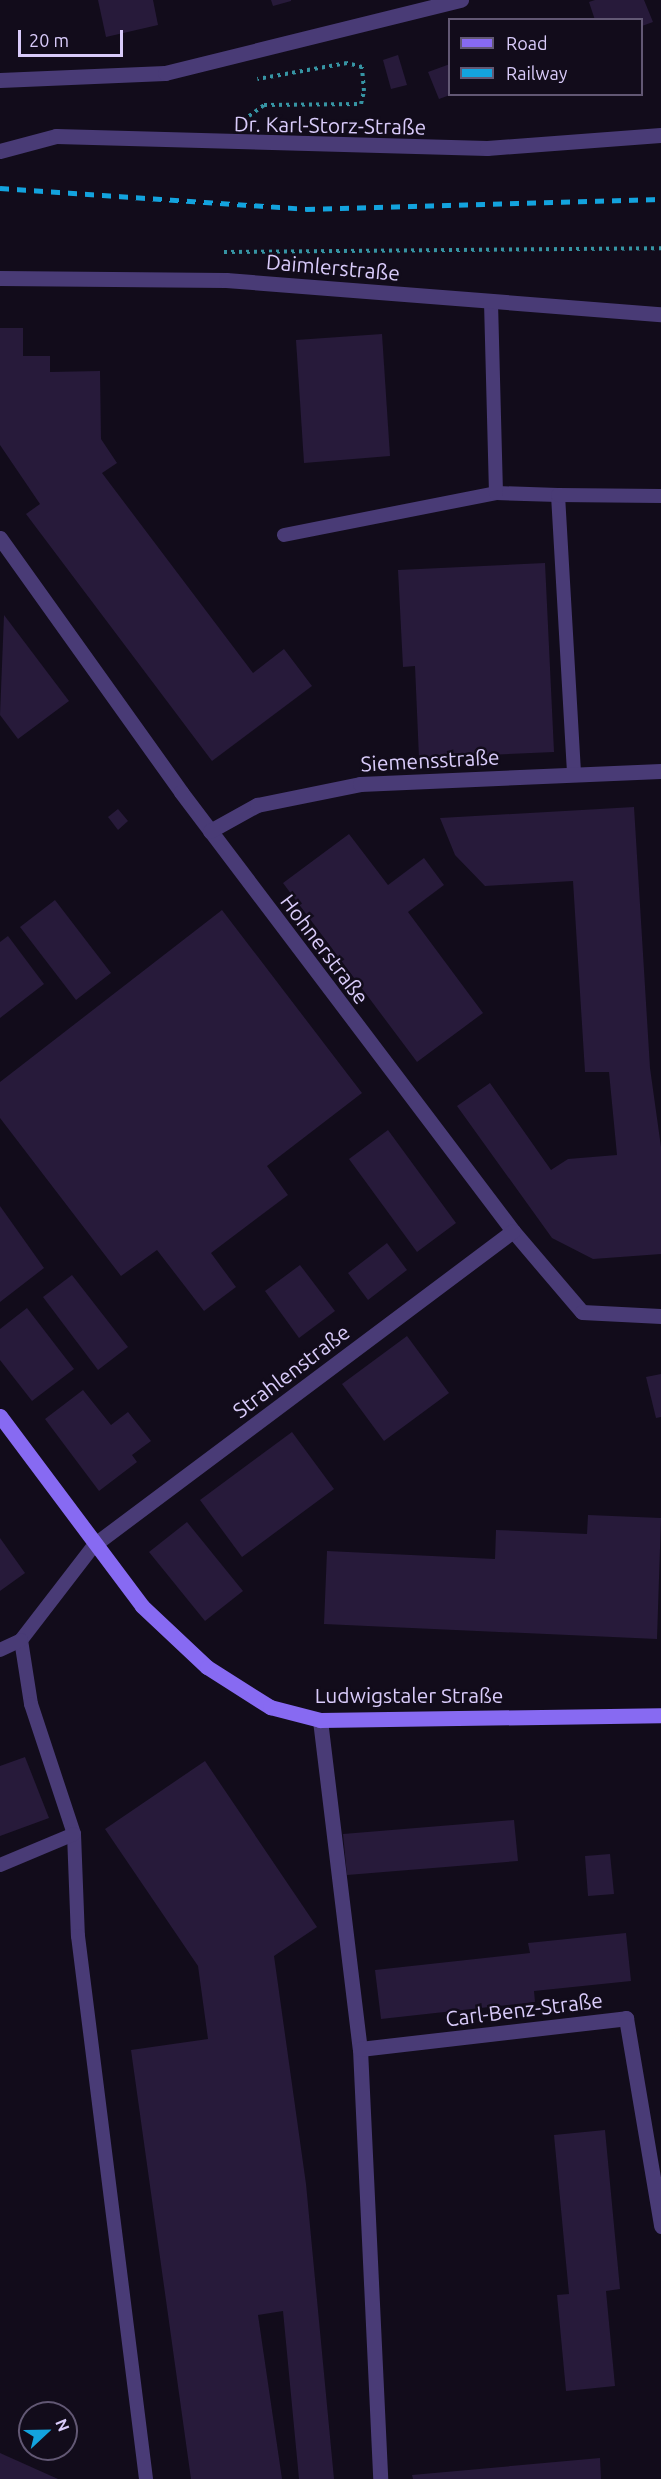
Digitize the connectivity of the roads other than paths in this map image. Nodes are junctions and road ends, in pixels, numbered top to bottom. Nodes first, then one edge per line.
1 (461, 0) edge
2 (0, 80) edge
3 (661, 135) edge
4 (0, 151) edge
5 (0, 278) edge
6 (491, 301) junction
7 (661, 314) edge
8 (496, 493) junction
9 (558, 495) junction
10 (661, 496) edge
11 (284, 535) dead end
12 (0, 538) edge
13 (661, 771) edge
14 (574, 775) junction
15 (210, 831) junction
16 (513, 1232) junction
17 (661, 1316) edge
18 (0, 1416) edge
19 (95, 1544) junction
20 (21, 1640) junction
21 (0, 1650) edge
22 (661, 1715) edge
23 (320, 1720) junction
24 (74, 1834) junction
25 (0, 1865) edge
26 (360, 2049) junction
27 (661, 2226) edge
28 (146, 2479) edge
29 (380, 2479) edge

1 - 2 street
3 - 4 street, Dr. Karl-Storz-Straße
5 - 6 street, Daimlerstraße
6 - 7 street, Daimlerstraße
6 - 8 lane
8 - 9 lane
8 - 11 lane
9 - 10 lane
9 - 14 lane
12 - 15 street, Hohnerstraße
13 - 14 street, Siemensstraße
14 - 15 street, Siemensstraße
15 - 16 street, Hohnerstraße
16 - 17 street, Hohnerstraße
16 - 19 street, Strahlenstraße
18 - 19 main road, Ludwigstaler Straße
19 - 20 lane
19 - 23 main road, Ludwigstaler Straße
20 - 21 lane
20 - 24 lane
22 - 23 main road, Ludwigstaler Straße
23 - 26 street
24 - 25 lane
24 - 28 lane
26 - 27 street, Carl-Benz-Straße
26 - 29 street

